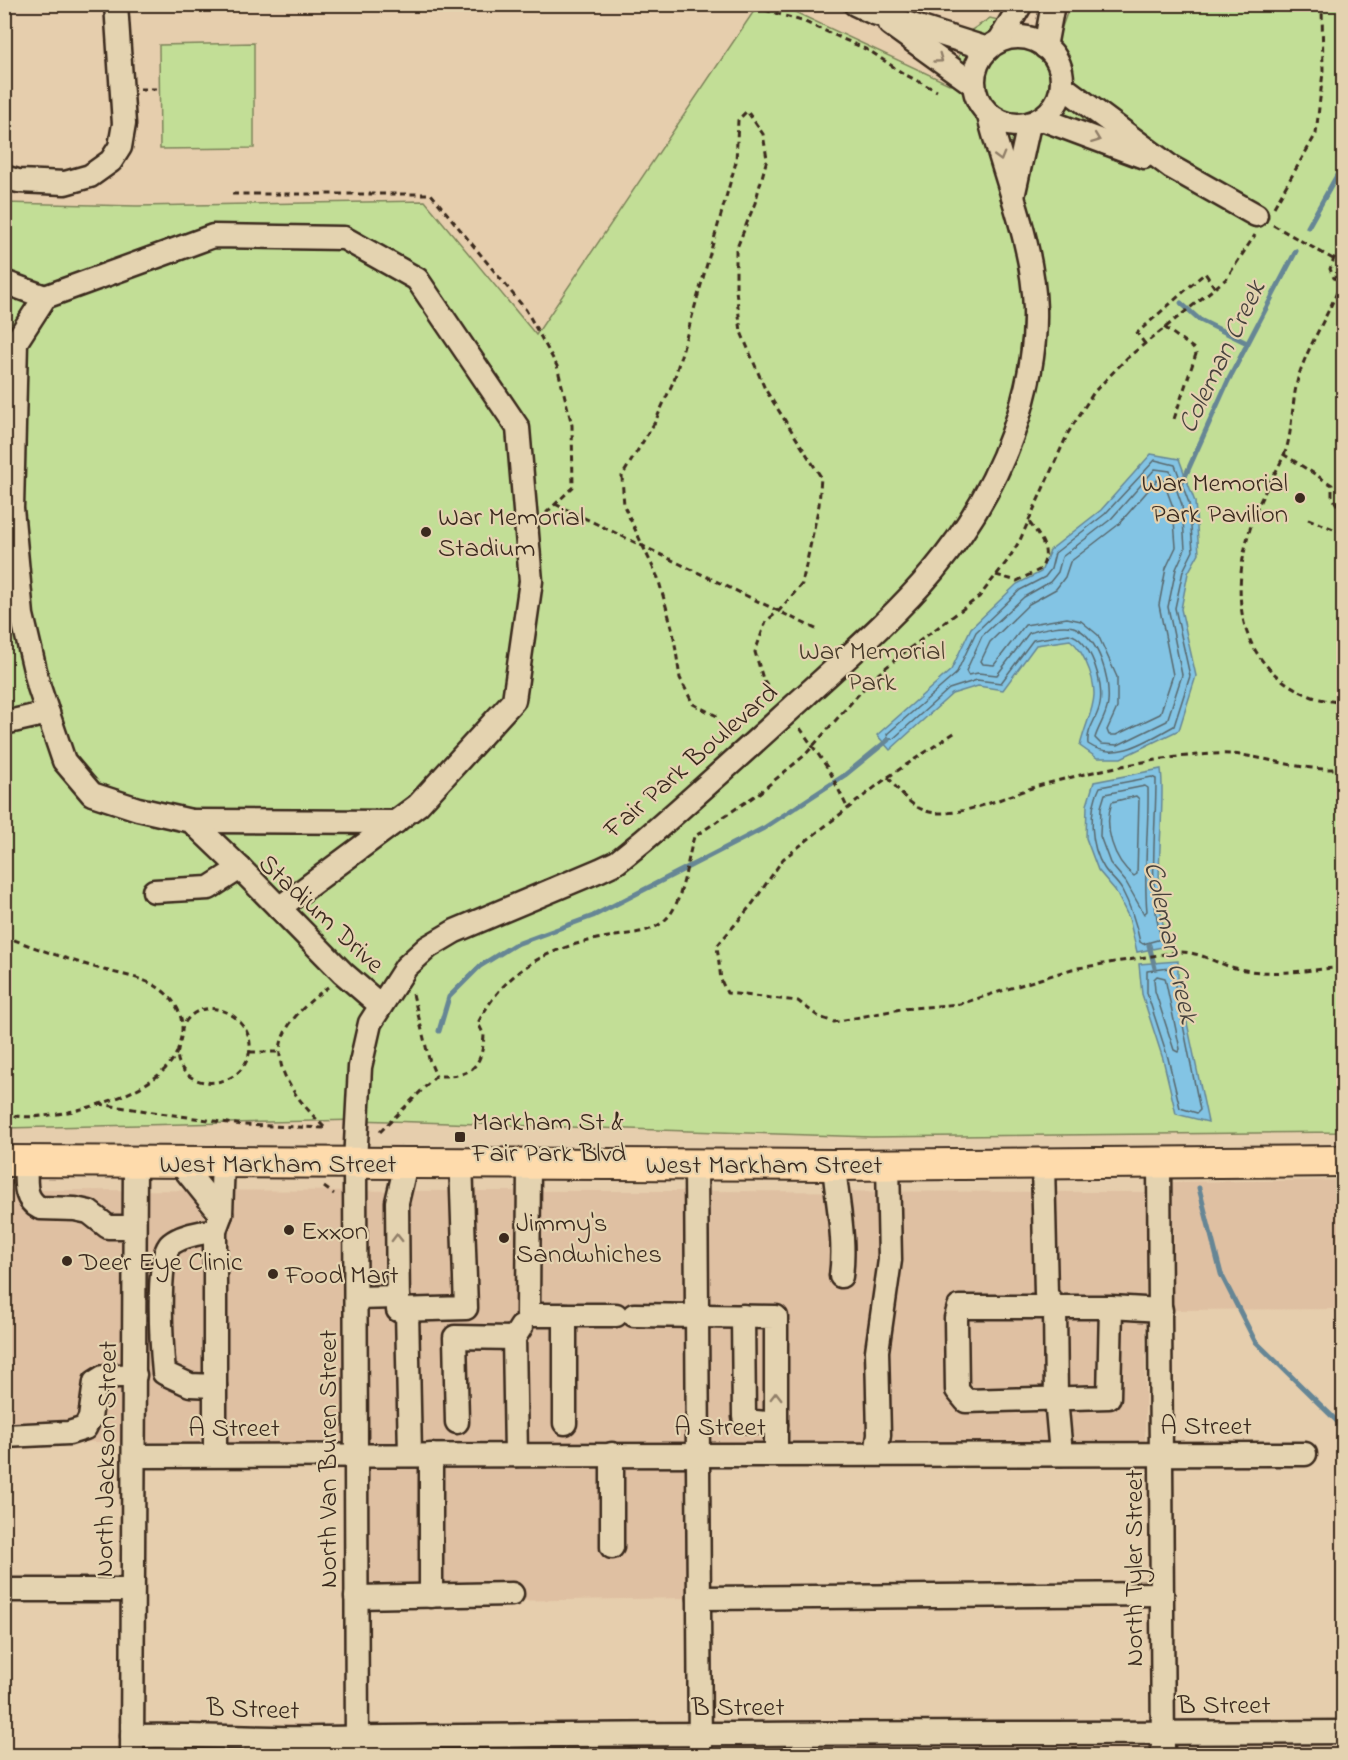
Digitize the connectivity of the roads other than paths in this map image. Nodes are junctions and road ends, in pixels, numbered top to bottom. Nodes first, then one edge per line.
1 (116, 4) edge
2 (1021, 4) edge
3 (1053, 4) edge
4 (865, 9) edge
5 (994, 45) junction
6 (1046, 47) junction
7 (973, 84) junction
8 (1062, 86) junction
9 (989, 116) junction
10 (1035, 122) junction
11 (1171, 167) junction
12 (4, 177) edge
13 (1013, 197) junction
14 (1262, 219) road end
15 (4, 282) edge
16 (45, 297) junction
17 (48, 713) junction
18 (4, 723) edge
19 (191, 821) junction
20 (396, 822) junction
21 (240, 868) junction
22 (153, 891) dead end
23 (279, 908) junction
24 (380, 1005) junction
25 (15, 1161) edge
26 (461, 1161) junction
27 (1344, 1161) edge
28 (179, 1162) junction
29 (223, 1162) junction
30 (355, 1162) junction
31 (135, 1163) junction
32 (529, 1163) junction
33 (406, 1164) junction
34 (696, 1164) junction
35 (888, 1164) junction
36 (1043, 1164) junction
37 (1159, 1164) junction
38 (834, 1165) junction
39 (218, 1222) junction
40 (134, 1227) junction
41 (841, 1276) dead end
42 (356, 1298) junction
43 (403, 1303) junction
44 (1111, 1307) junction
45 (1055, 1308) junction
46 (1161, 1310) junction
47 (528, 1315) junction
48 (566, 1315) junction
49 (697, 1316) junction
50 (743, 1316) junction
51 (514, 1338) junction
52 (135, 1376) junction
53 (215, 1386) junction
54 (1056, 1398) junction
55 (457, 1422) dead end
56 (565, 1424) dead end
57 (776, 1424) junction
58 (4, 1436) edge
59 (612, 1454) junction
60 (698, 1454) junction
61 (776, 1454) junction
62 (876, 1454) junction
63 (1061, 1454) junction
64 (1161, 1454) junction
65 (1305, 1454) dead end
66 (215, 1455) junction
67 (356, 1455) junction
68 (420, 1455) junction
69 (516, 1455) junction
70 (135, 1456) junction
71 (612, 1547) dead end
72 (4, 1590) edge
73 (132, 1590) junction
74 (512, 1594) dead end
75 (1162, 1594) junction
76 (431, 1596) junction
77 (356, 1597) junction
78 (699, 1598) junction
79 (1344, 1732) edge
80 (1163, 1733) junction
81 (700, 1745) edge
82 (132, 1746) edge
83 (357, 1746) edge
84 (1163, 1755) edge

1 - 12 street
2 - 5 street
3 - 6 street
4 - 5 street
4 -> 7 street
5 - 6 street
5 - 7 street
6 - 8 street
7 - 9 street, Fair Park Boulevard
8 - 10 street, Fair Park Boulevard
8 - 11 street
9 - 10 street
9 -> 13 street, Fair Park Boulevard
10 -> 11 street
10 - 13 street, Fair Park Boulevard
11 - 14 street
13 - 24 street, Fair Park Boulevard
15 - 16 street
16 - 17 street
16 - 20 street
17 - 18 street
17 - 19 street
19 - 20 street
19 - 21 street
20 - 23 street
21 - 22 street, Stadium Drive
21 - 23 street, Stadium Drive
23 - 24 street, Stadium Drive
24 - 30 street, Fair Park Boulevard
25 - 31 main road, West Markham Street
25 - 40 street
26 - 32 main road, West Markham Street
26 - 33 main road, West Markham Street
26 - 43 street
27 - 37 main road, West Markham Street
28 - 29 main road, West Markham Street
28 - 31 main road, West Markham Street
28 - 39 street
29 - 30 main road, West Markham Street
29 - 39 street
30 - 33 main road, West Markham Street
30 - 42 street, North Van Buren Street
31 - 40 street, North Jackson Street
32 - 34 main road, West Markham Street
32 - 47 street
43 -> 33 street
34 - 38 main road, West Markham Street
34 - 49 street
35 - 36 main road, West Markham Street
35 - 38 main road, West Markham Street
35 - 62 street
36 - 37 main road, West Markham Street
36 - 45 street
37 - 46 street, North Tyler Street
38 - 41 street
39 - 53 street
39 - 53 street
40 - 52 street, North Jackson Street
42 - 43 street
42 - 67 street, North Van Buren Street
43 - 68 street
44 - 45 street
44 - 46 street
44 - 54 street
45 - 54 street
45 - 54 street
46 - 64 street, North Tyler Street
47 - 48 street
47 - 51 street
48 - 49 street
48 - 56 street
49 - 50 street
49 - 60 street
50 - 57 street
57 -> 50 street
51 - 55 street
51 - 69 street
52 - 58 street
52 - 70 street, North Jackson Street
53 - 66 street
54 - 63 street
57 - 61 street
59 - 60 street, A Street
59 - 69 street, A Street
59 - 71 street
60 - 61 street, A Street
60 - 78 street
61 - 62 street, A Street
62 - 63 street, A Street
63 - 64 street, A Street
64 - 65 street, A Street
64 - 75 street, North Tyler Street
66 - 67 street, A Street
66 - 70 street, A Street
67 - 68 street, A Street
67 - 77 street, North Van Buren Street
68 - 69 street, A Street
68 - 76 street
70 - 73 street, North Jackson Street
72 - 73 street
73 - 82 street, North Jackson Street
74 - 76 street
75 - 78 street
75 - 80 street, North Tyler Street
76 - 77 street
77 - 83 street, North Van Buren Street
78 - 81 street
79 - 80 street, B Street
80 - 81 street, B Street
80 - 84 street, North Tyler Street
81 - 83 street, B Street
82 - 83 street, B Street

